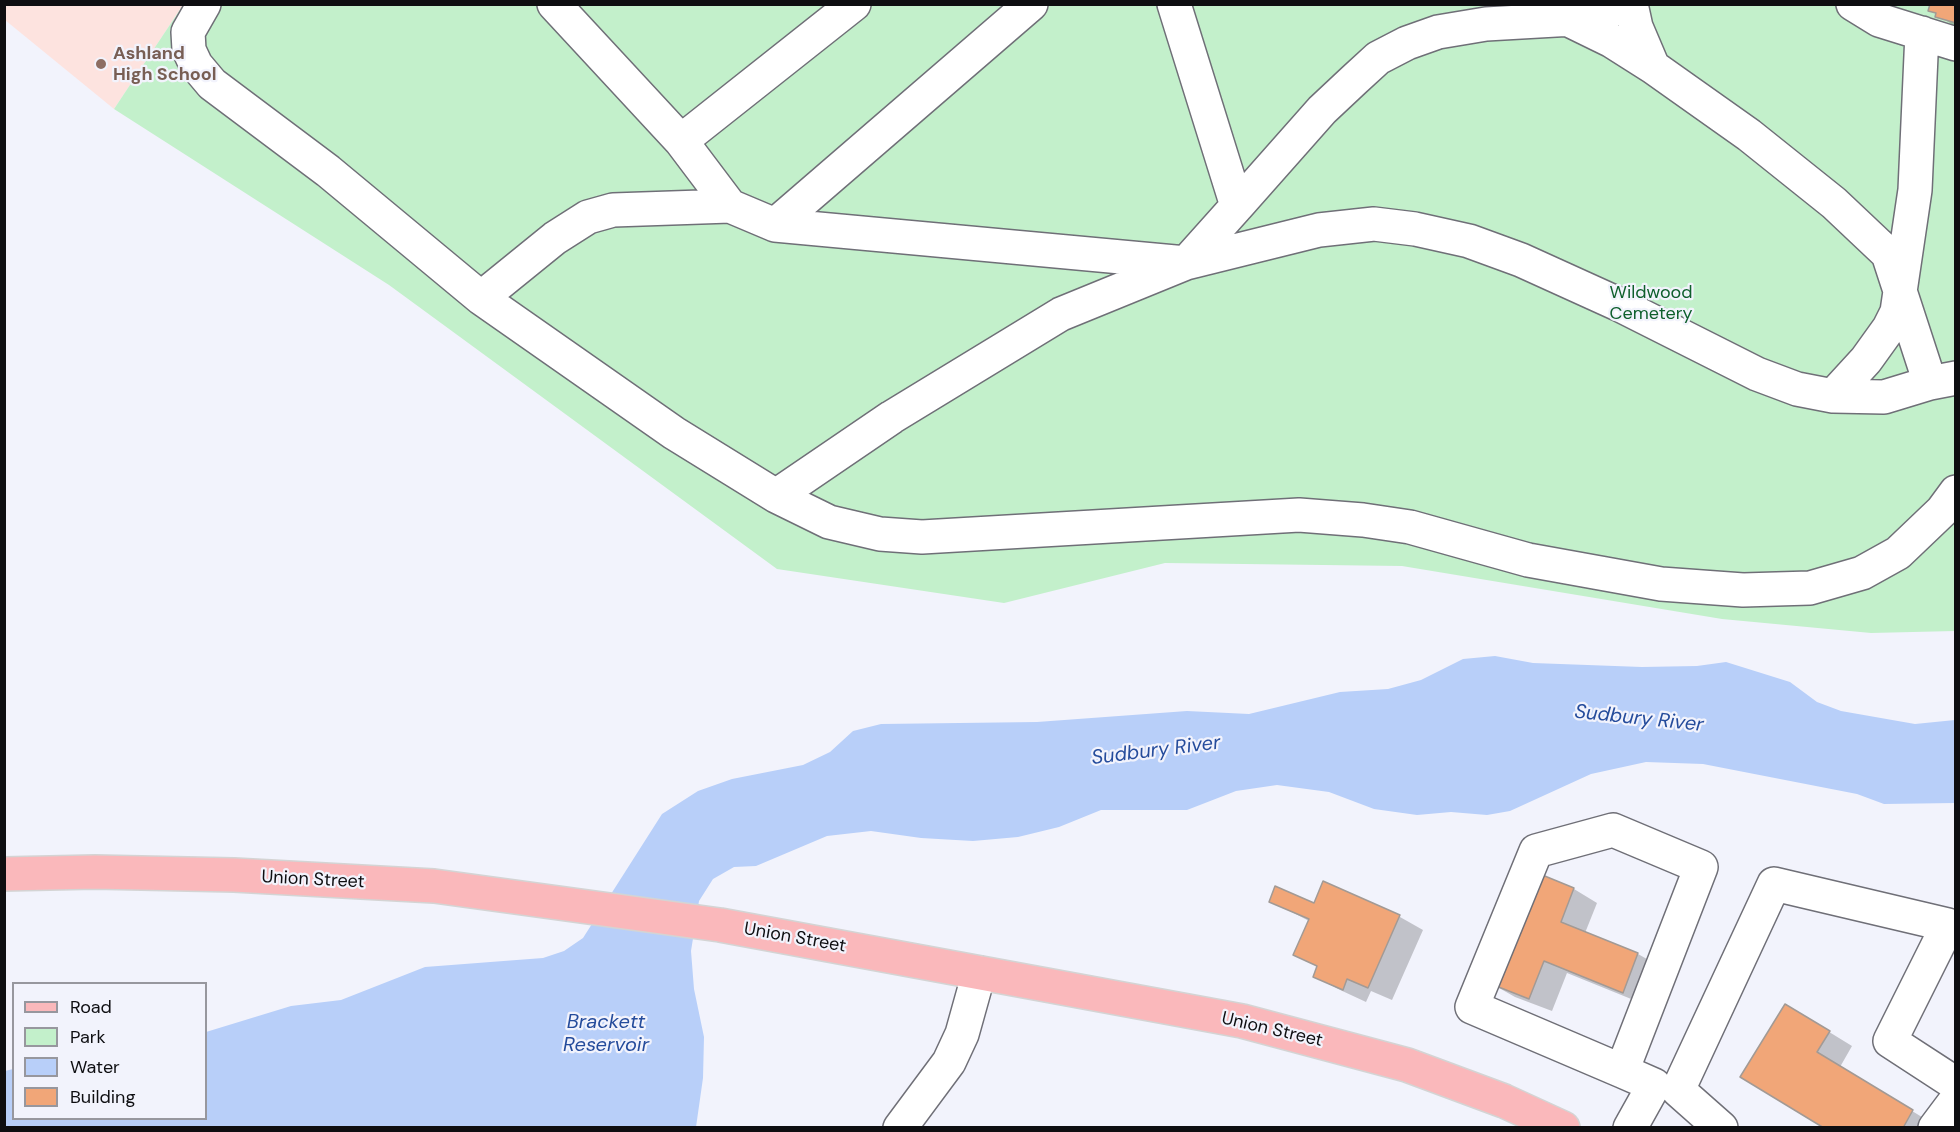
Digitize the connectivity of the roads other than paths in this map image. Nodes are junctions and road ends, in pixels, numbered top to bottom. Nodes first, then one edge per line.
1 (204, 4) edge
2 (554, 4) edge
3 (854, 4) edge
4 (1031, 4) edge
5 (1174, 4) edge
6 (1630, 4) edge
7 (1853, 4) edge
8 (1569, 20) junction
9 (1922, 33) junction
10 (1956, 44) edge
11 (1653, 66) junction
12 (681, 141) junction
13 (730, 206) junction
14 (1237, 206) junction
15 (776, 225) junction
16 (1186, 263) junction
17 (1900, 295) junction
18 (481, 298) junction
19 (1943, 380) edge
20 (1833, 396) junction
21 (1956, 492) edge
22 (776, 496) junction
23 (4, 874) edge
24 (979, 974) junction
25 (1622, 1071) junction
26 (1666, 1087) junction
27 (1951, 1105) edge
28 (900, 1128) edge
29 (1563, 1128) edge
30 (1630, 1128) edge
31 (1722, 1128) edge

1 - 18 street
2 - 12 street
3 - 12 street
4 - 15 street
5 - 14 street
6 - 8 street
6 - 11 street
7 - 9 street
8 - 11 street
8 - 14 street
9 - 10 street
9 - 17 street
11 - 17 street
12 - 13 street
13 - 15 street
13 - 18 street
14 - 16 street
15 - 16 street
16 - 20 street
16 - 22 street
17 - 19 street
17 - 20 street
18 - 22 street
19 - 20 street
21 - 22 street
23 - 24 main road, Union Street
24 - 28 street
24 - 29 main road, Union Street
25 - 25 street
25 - 26 street
26 - 27 street
26 - 30 street
26 - 31 street

